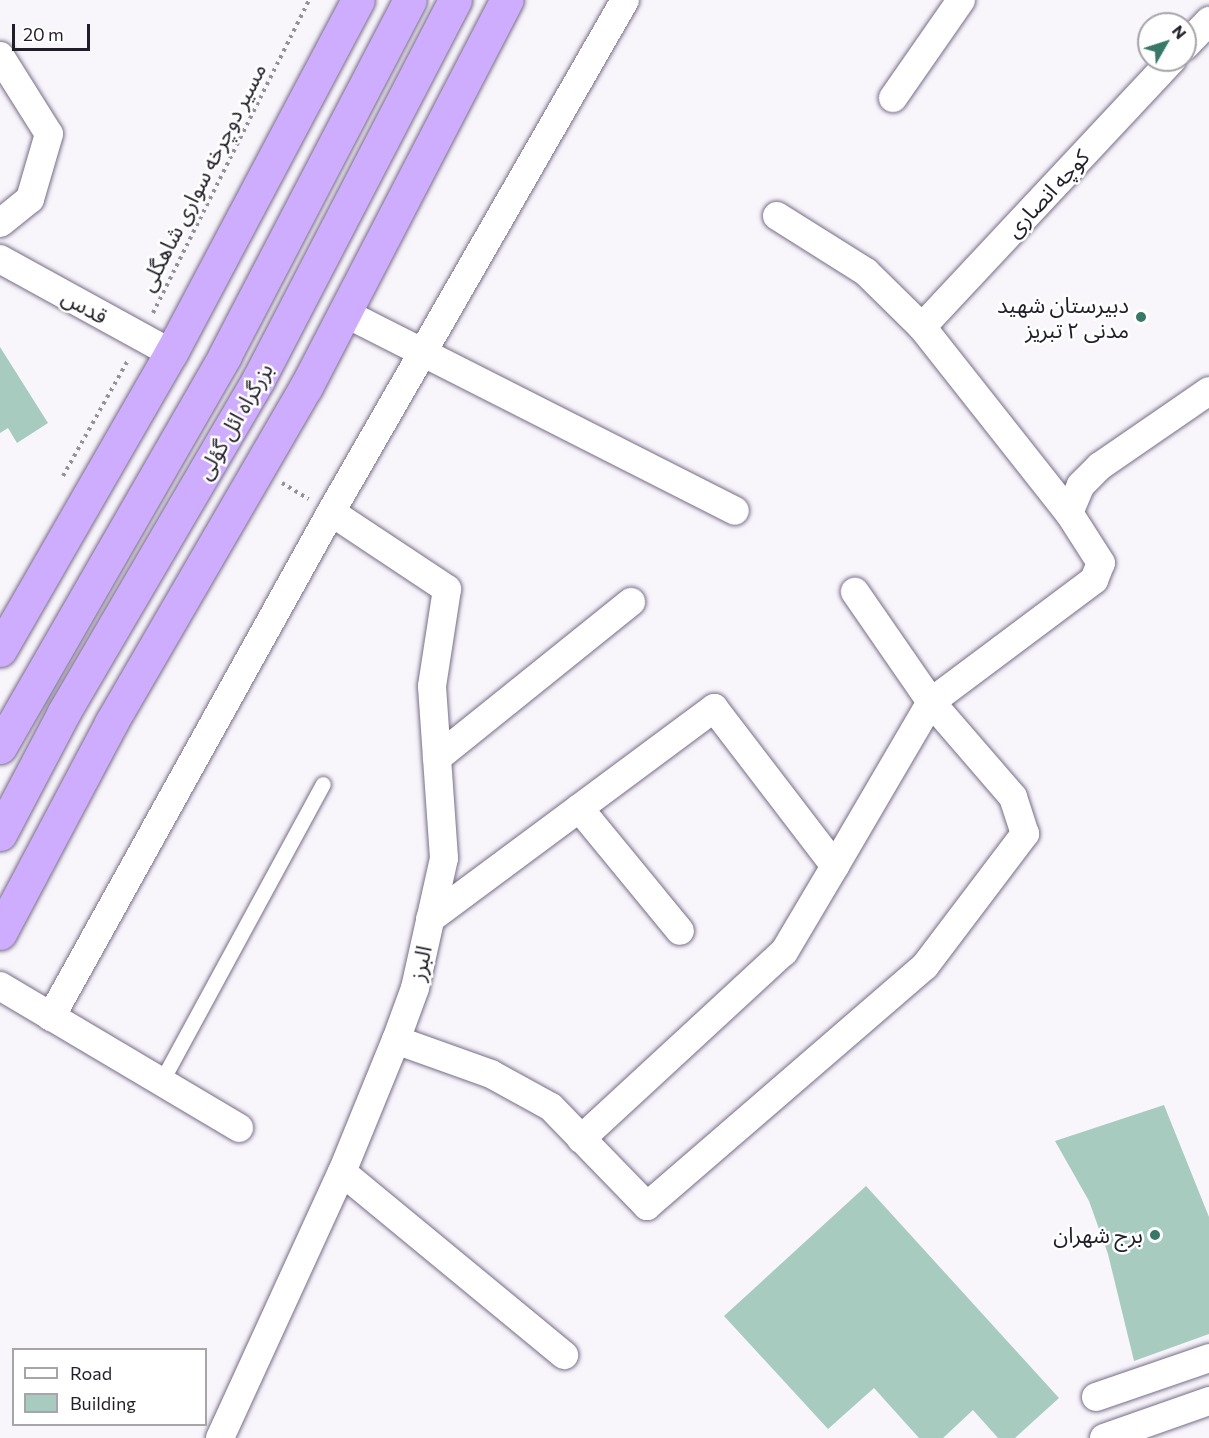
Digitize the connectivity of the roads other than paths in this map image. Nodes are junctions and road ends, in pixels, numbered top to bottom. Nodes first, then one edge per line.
1 (358, 0) edge
2 (410, 0) edge
3 (455, 0) edge
4 (507, 0) edge
5 (625, 0) edge
6 (961, 0) edge
7 (1209, 21) edge
8 (1197, 34) edge
9 (0, 56) edge
10 (1161, 72) edge
11 (893, 98) dead end
12 (777, 216) dead end
13 (0, 224) edge
14 (0, 259) edge
15 (345, 313) junction
16 (922, 327) junction
17 (171, 353) junction
18 (426, 353) junction
19 (1209, 391) edge
20 (735, 511) dead end
21 (332, 512) junction
22 (1069, 513) junction
23 (855, 591) dead end
24 (631, 602) dead end
25 (0, 650) edge
26 (931, 702) junction
27 (0, 747) edge
28 (437, 758) junction
29 (323, 784) dead end
30 (579, 808) junction
31 (0, 834) edge
32 (835, 866) junction
33 (430, 918) junction
34 (680, 931) dead end
35 (0, 933) edge
36 (0, 986) edge
37 (51, 1017) junction
38 (396, 1040) junction
39 (161, 1082) junction
40 (238, 1128) dead end
41 (581, 1140) junction
42 (342, 1172) junction
43 (564, 1354) dead end
44 (1209, 1358) edge
45 (1096, 1397) dead end
46 (1209, 1401) edge
47 (220, 1438) edge
48 (1104, 1438) edge

1 - 17 highway
2 - 27 highway, بزرگراه ائل گؤلی
3 - 31 highway, بزرگراه ائل گؤلی
4 - 15 highway
5 - 18 street
6 - 11 street
7 - 8 street
9 - 13 street
10 - 16 street, کوچه انصاری
12 - 16 street
14 - 17 street, قدس
15 - 18 street
15 - 35 highway
16 - 22 street
17 - 25 highway
18 - 20 street
18 - 21 street
19 - 22 street
21 - 28 street, البرز
21 - 37 street
22 - 26 street
23 - 26 street
24 - 28 street
26 - 32 street
26 - 41 street
28 - 33 street, البرز
29 - 39 lane
30 - 32 street
30 - 33 street
30 - 34 street
32 - 41 street
33 - 38 street, البرز
36 - 37 street
37 - 39 street
38 - 41 street
38 - 42 street, البرز
39 - 40 street
42 - 43 street
42 - 47 street, البرز
44 - 45 street
46 - 48 street

